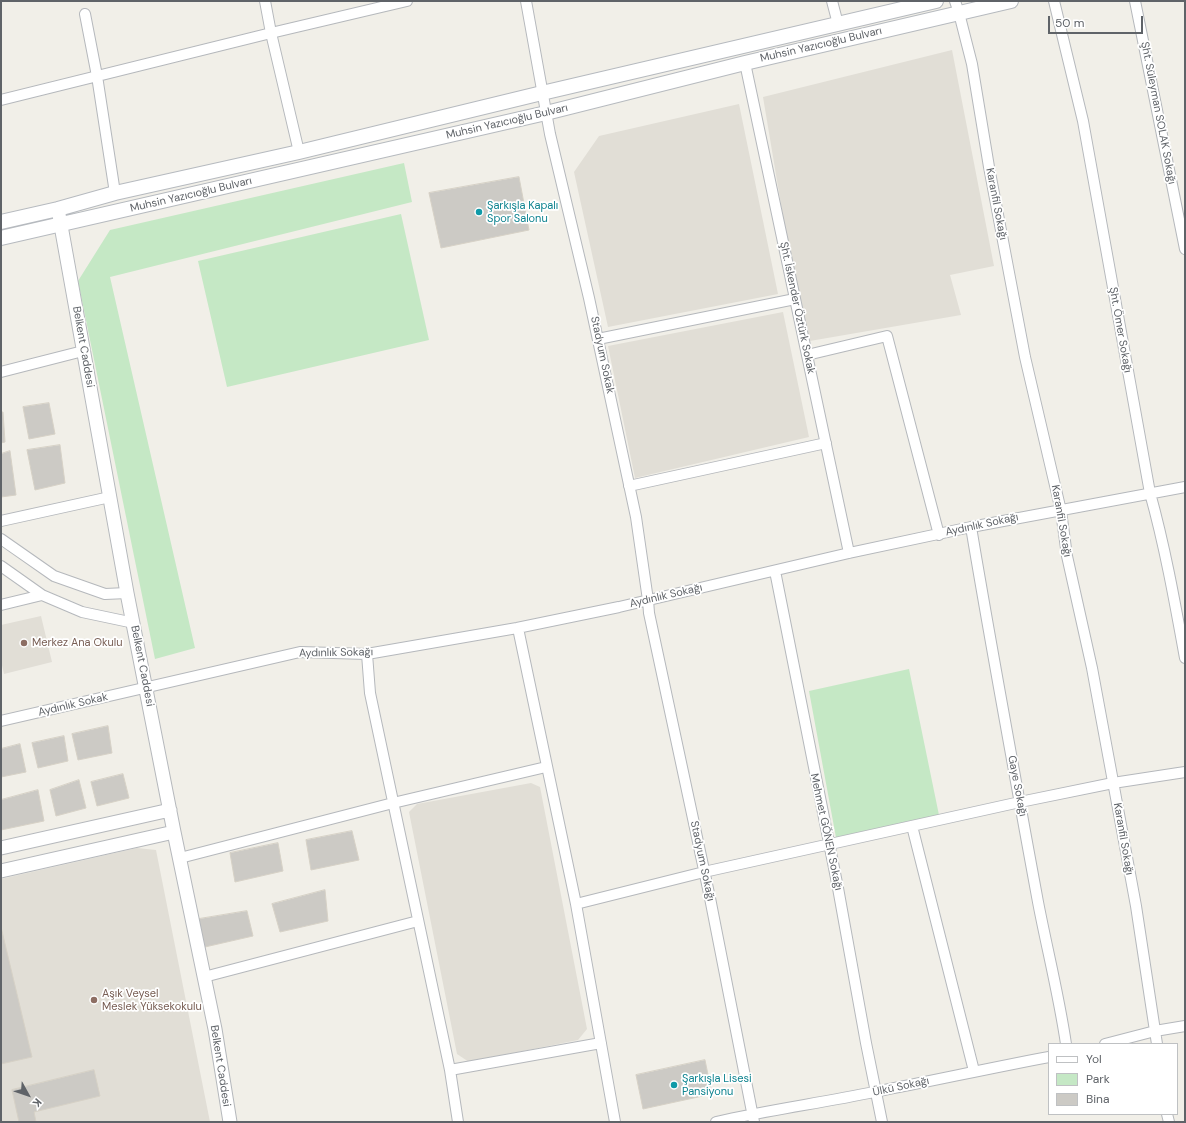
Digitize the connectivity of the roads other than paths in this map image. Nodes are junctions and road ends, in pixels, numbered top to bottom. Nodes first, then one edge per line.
1 (265, 1) edge
2 (526, 1) edge
3 (832, 1) edge
4 (936, 1) edge
5 (1011, 1) edge
6 (1054, 1) edge
7 (1135, 1) edge
8 (402, 2) edge
9 (957, 7) edge
10 (85, 14) dead end
11 (838, 24) junction
12 (271, 33) junction
13 (745, 63) junction
14 (97, 76) junction
15 (542, 93) junction
16 (1, 100) edge
17 (546, 113) junction
18 (299, 152) junction
19 (115, 193) junction
20 (58, 209) junction
21 (1, 222) edge
22 (60, 224) junction
23 (1, 238) edge
24 (1185, 249) edge
25 (795, 299) junction
26 (598, 339) junction
27 (83, 351) junction
28 (807, 355) junction
29 (1, 372) edge
30 (826, 443) junction
31 (630, 486) junction
32 (1185, 487) edge
33 (1150, 493) junction
34 (110, 497) junction
35 (1061, 510) junction
36 (1, 521) edge
37 (971, 527) junction
38 (939, 535) junction
39 (1, 539) edge
40 (849, 553) junction
41 (1, 566) edge
42 (775, 571) junction
43 (128, 593) junction
44 (42, 595) junction
45 (648, 600) junction
46 (1, 605) edge
47 (134, 623) junction
48 (517, 628) junction
49 (367, 654) junction
50 (1185, 658) edge
51 (146, 688) junction
52 (1, 721) edge
53 (546, 767) junction
54 (1185, 772) edge
55 (1113, 782) junction
56 (1020, 802) junction
57 (393, 803) junction
58 (170, 810) junction
59 (912, 826) junction
60 (174, 832) junction
61 (828, 844) junction
62 (1, 848) edge
63 (180, 858) junction
64 (1, 871) edge
65 (704, 872) junction
66 (576, 904) junction
67 (418, 921) junction
68 (204, 977) junction
69 (1185, 1026) edge
70 (1155, 1030) junction
71 (601, 1043) junction
72 (1066, 1043) edge
73 (1109, 1043) edge
74 (1157, 1043) edge
75 (1048, 1057) edge
76 (450, 1070) junction
77 (974, 1071) junction
78 (875, 1092) junction
79 (753, 1118) edge
80 (230, 1122) edge
81 (458, 1122) edge
82 (615, 1122) edge
83 (716, 1122) edge
84 (882, 1122) edge

1 - 12 street
2 - 15 street, Stadyum Sokak
3 - 11 street
4 - 11 main road, Muhsin Yazıcıoğlu Bulvarı
5 - 9 main road, Muhsin Yazıcıoğlu Bulvarı
6 - 33 street, Şht. Ömer Sokağı
7 - 24 street, Şht. Süleyman SOLAK Sokağı
8 - 12 street
9 - 13 main road, Muhsin Yazıcıoğlu Bulvarı
9 - 35 street, Karanfil Sokağı
10 - 14 street
11 - 15 main road, Muhsin Yazıcıoğlu Bulvarı
12 - 14 street
12 - 18 street
13 - 17 main road, Muhsin Yazıcıoğlu Bulvarı
13 - 25 street, Şht. İskender Öztürk Sokak
14 - 16 street
14 - 19 street
15 - 17 street, Stadyum Sokak
15 - 18 main road, Muhsin Yazıcıoğlu Bulvarı
17 - 22 main road, Muhsin Yazıcıoğlu Bulvarı
17 - 26 street, Stadyum Sokak
18 - 19 main road, Muhsin Yazıcıoğlu Bulvarı
19 - 20 main road, Muhsin Yazıcıoğlu Bulvarı
20 - 21 main road, Muhsin Yazıcıoğlu Bulvarı
20 - 22 street, Belkent Caddesi
22 - 23 main road, Muhsin Yazıcıoğlu Bulvarı
22 - 27 street, Belkent Caddesi
25 - 26 street
25 - 28 street, Şht. İskender Öztürk Sokak
26 - 31 street, Stadyum Sokak
27 - 29 street
27 - 34 street, Belkent Caddesi
28 - 30 street, Şht. İskender Öztürk Sokak
28 - 38 street
30 - 31 street
30 - 40 street, Şht. İskender Öztürk Sokak
31 - 45 street, Stadyum Sokak
32 - 33 street, Aydınlık Sokağı
33 - 35 street, Aydınlık Sokağı
33 - 50 street, Şht. Ömer Sokağı
34 - 36 street
34 - 43 street, Belkent Caddesi
35 - 37 street, Aydınlık Sokağı
35 - 55 street, Karanfil Sokağı
37 - 38 street, Aydınlık Sokağı
37 - 56 street, Gaye Sokağı
38 - 40 street, Aydınlık Sokağı
39 - 43 street
40 - 42 street, Aydınlık Sokağı
41 - 44 street
42 - 45 street, Aydınlık Sokağı
42 - 61 street, Mehmet GÖNEN Sokağı
43 - 47 street, Belkent Caddesi
44 - 46 street
44 - 47 street
45 - 48 street, Aydınlık Sokağı
45 - 65 street, Stadyum Sokağı
47 - 51 street, Belkent Caddesi
48 - 49 street, Aydınlık Sokağı
48 - 53 street
49 - 51 street, Aydınlık Sokağı
49 - 57 street
51 - 52 street, Aydınlık Sokak
51 - 58 street, Belkent Caddesi
53 - 57 street
53 - 66 street
54 - 55 street
55 - 56 street
55 - 70 street, Karanfil Sokağı
56 - 59 street
56 - 72 street, Gaye Sokağı
57 - 63 street
57 - 67 street
58 - 60 street, Belkent Caddesi
58 - 62 street
59 - 61 street
59 - 77 street
60 - 63 street, Belkent Caddesi
60 - 64 street
61 - 65 street
61 - 78 street, Mehmet GÖNEN Sokağı
63 - 68 street, Belkent Caddesi
65 - 66 street
65 - 79 street, Stadyum Sokağı
66 - 71 street
67 - 68 street
67 - 76 street
68 - 80 street, Belkent Caddesi
69 - 70 street
70 - 73 street
70 - 74 street, Karanfil Sokağı
71 - 76 street
71 - 82 street
75 - 77 street, Ülkü Sokağı
76 - 81 street
77 - 78 street, Ülkü Sokağı
78 - 79 street, Ülkü Sokağı
78 - 84 street, Mehmet GÖNEN Sokağı
79 - 83 street, Ülkü Sokağı

